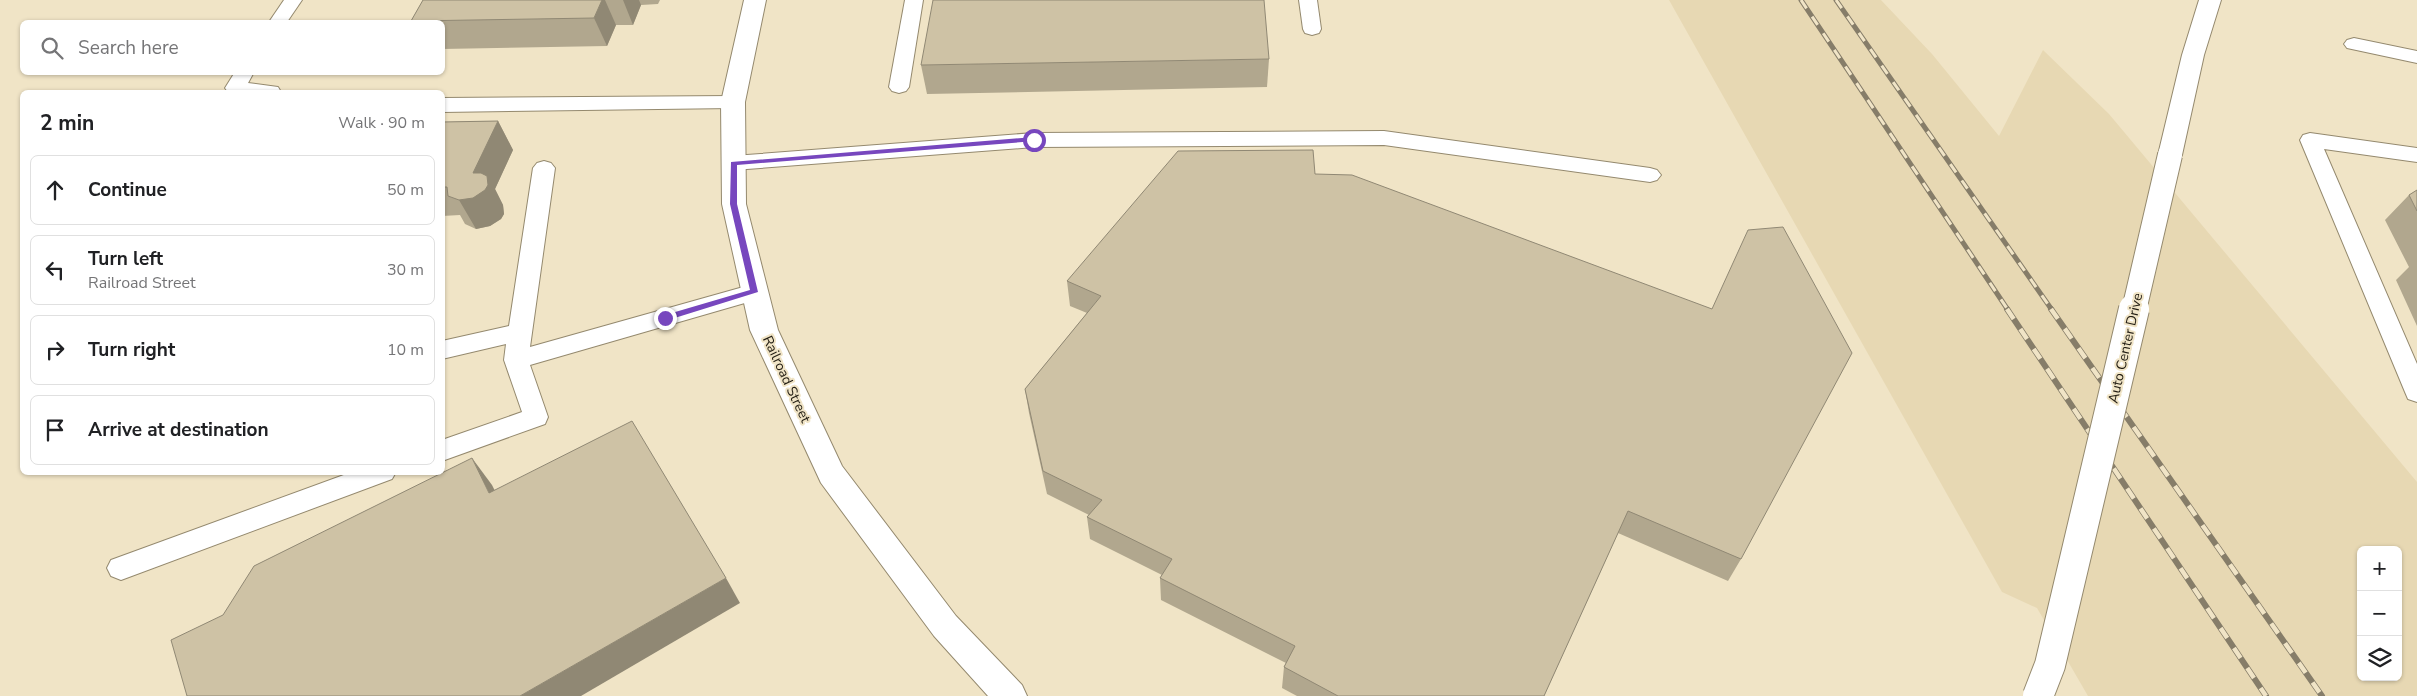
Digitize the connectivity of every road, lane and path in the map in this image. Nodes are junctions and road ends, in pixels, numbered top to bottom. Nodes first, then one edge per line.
1 (293, 0) edge
2 (755, 0) edge
3 (914, 0) edge
4 (1308, 0) edge
5 (2210, 0) edge
6 (279, 20) edge
7 (1312, 29) dead end
8 (2354, 44) dead end
9 (2417, 57) edge
10 (243, 75) edge
11 (899, 87) dead end
12 (253, 90) edge
13 (733, 102) junction
14 (445, 105) edge
15 (2417, 155) edge
16 (733, 163) junction
17 (544, 168) dead end
18 (1650, 175) dead end
19 (754, 292) junction
20 (520, 332) junction
21 (445, 349) edge
22 (516, 360) junction
23 (2417, 392) edge
24 (445, 450) edge
25 (375, 475) edge
26 (121, 568) dead end
27 (1010, 696) edge
28 (2038, 696) edge

1 - 6 lane
2 - 13 main road, Railroad Street
3 - 11 lane
4 - 7 lane
5 - 28 main road, Auto Center Drive, bridge
8 - 9 lane
10 - 12 lane
13 - 14 lane
13 - 16 main road, Railroad Street
15 - 23 lane
16 - 18 lane
16 - 19 main road, Railroad Street
17 - 20 lane
19 - 22 lane
19 - 27 main road, Railroad Street
20 - 21 lane
20 - 22 lane
22 - 24 lane
25 - 26 lane

